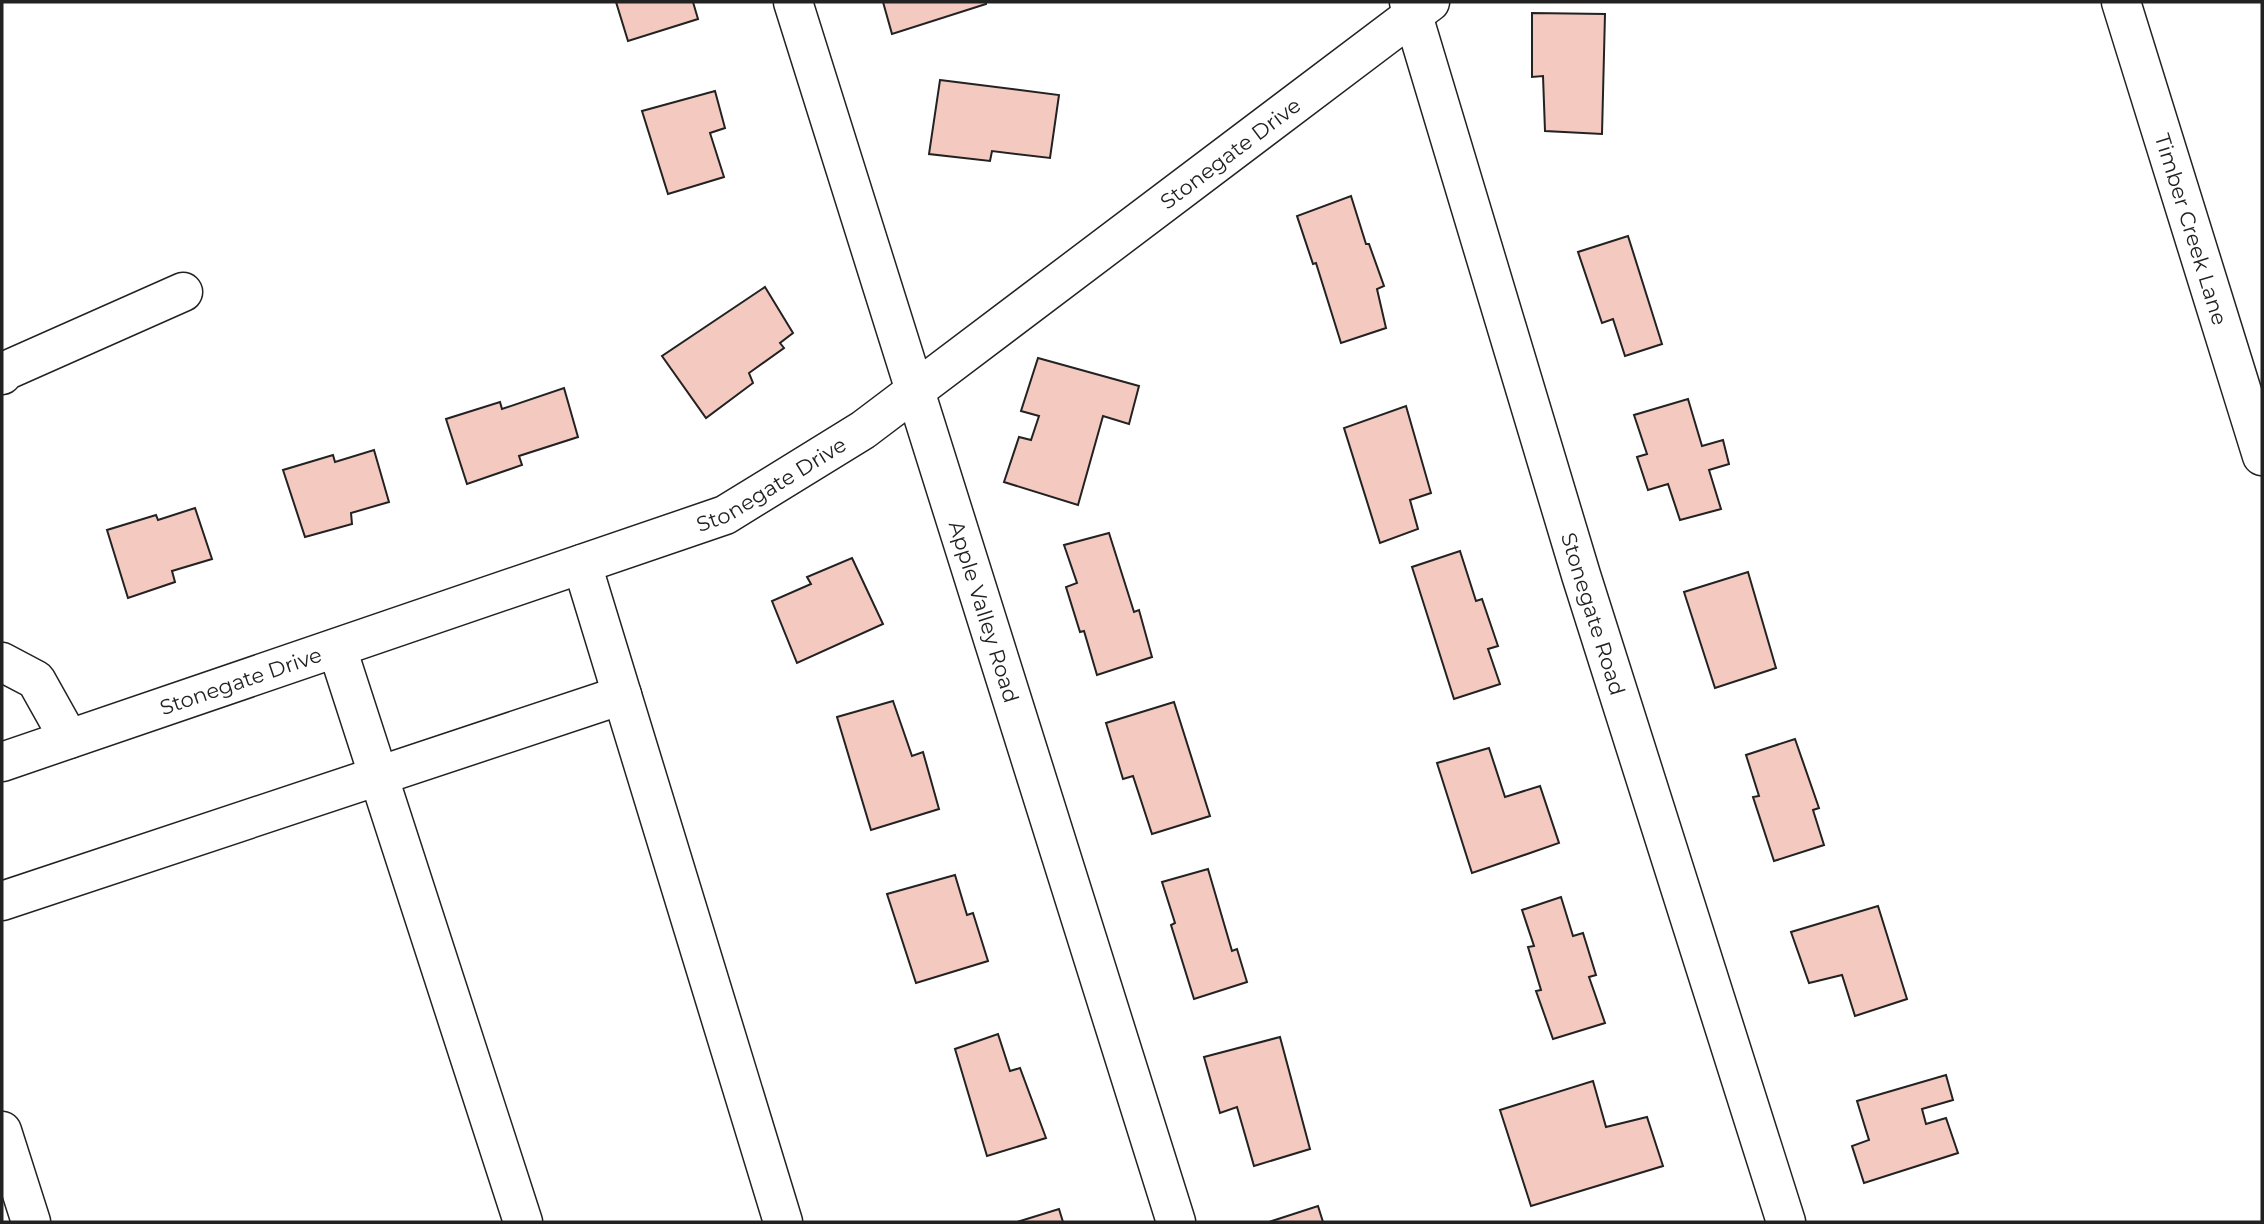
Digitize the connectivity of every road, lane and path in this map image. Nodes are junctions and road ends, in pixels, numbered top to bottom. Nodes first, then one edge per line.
1 (793, 2) edge
2 (2121, 2) edge
3 (1417, 6) edge
4 (183, 292) dead end
5 (2, 375) edge
6 (914, 390) junction
7 (2256, 416) edge
8 (2262, 456) edge
9 (582, 564) junction
10 (337, 648) junction
11 (2, 662) edge
12 (622, 695) junction
13 (69, 739) junction
14 (2, 762) edge
15 (379, 776) junction
16 (2, 901) edge
17 (2, 1131) edge
18 (31, 1222) edge
19 (523, 1222) edge
20 (783, 1222) edge
21 (1176, 1222) edge
22 (1786, 1222) edge

1 - 6 street, Apple Valley Road
2 - 7 street, Timber Creek Lane
3 - 6 street, Stonegate Drive
3 - 22 street, Stonegate Road
4 - 5 street
6 - 9 street, Stonegate Drive
6 - 21 street, Apple Valley Road
7 - 8 street, Timber Creek Lane
9 - 10 street, Stonegate Drive
9 - 12 street
10 - 13 street, Stonegate Drive
10 - 15 street
11 - 13 street
12 - 15 street
12 - 20 street
13 - 14 street, Stonegate Drive
15 - 16 street
15 - 19 street
17 - 18 street

